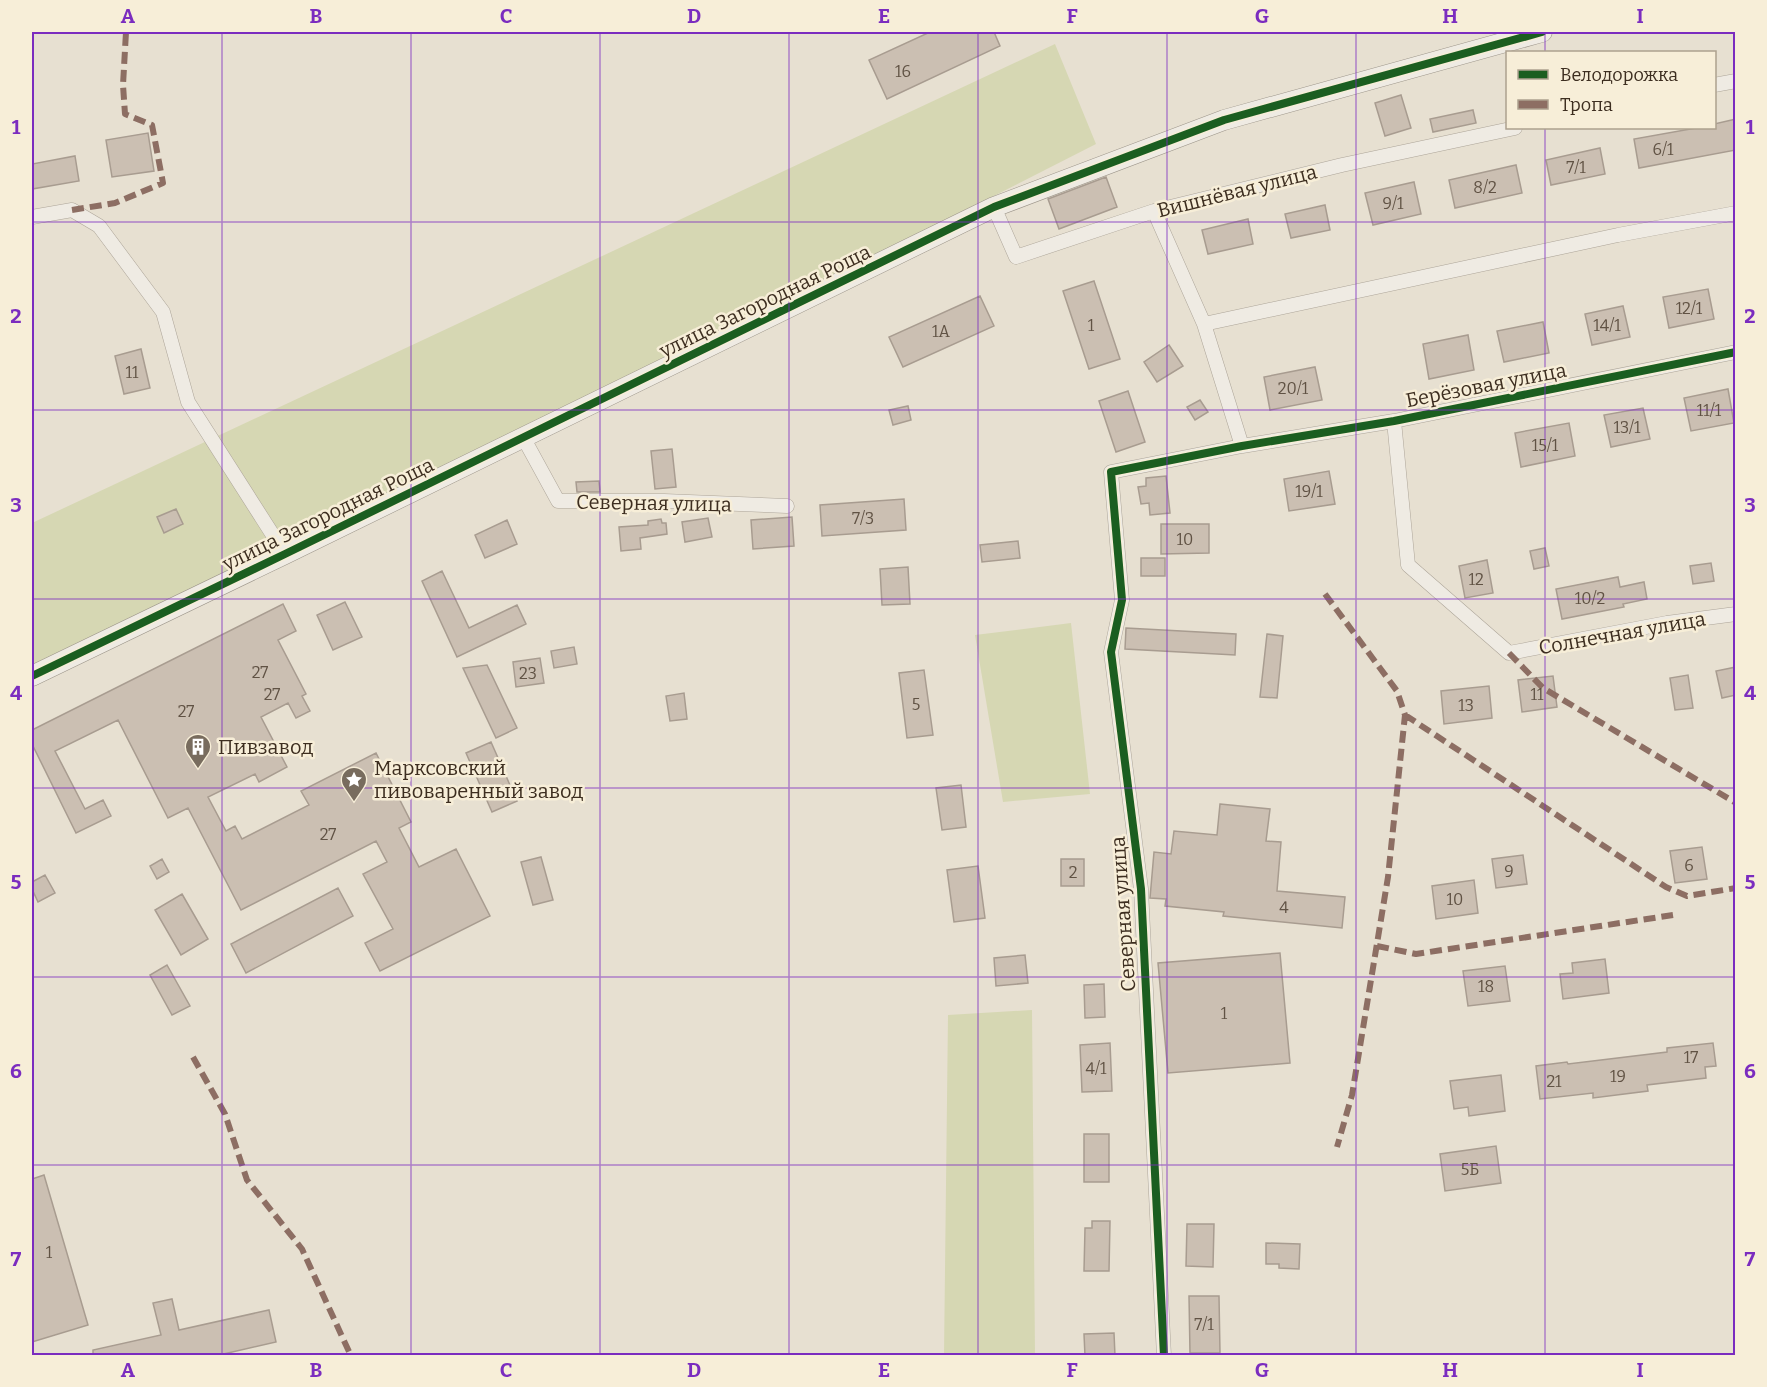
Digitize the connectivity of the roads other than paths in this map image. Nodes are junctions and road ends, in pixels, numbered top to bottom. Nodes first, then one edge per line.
1 (1542, 32) edge
2 (1736, 81) edge
3 (1716, 85) edge
4 (1510, 129) edge
5 (994, 207) junction
6 (1154, 211) junction
7 (1736, 213) edge
8 (32, 217) edge
9 (1204, 324) junction
10 (1736, 352) edge
11 (1394, 421) junction
12 (523, 437) junction
13 (1242, 446) junction
14 (1111, 472) joint
15 (787, 506) dead end
16 (285, 554) junction
17 (1736, 614) edge
18 (32, 676) edge
19 (1164, 1356) edge

1 - 5 street, улица Загородная Роща
2 - 3 street
4 - 6 street, Вишнёвая улица
5 - 6 street, Вишнёвая улица
5 - 12 street, улица Загородная Роща
6 - 9 street
7 - 9 street
8 - 16 street
9 - 13 street
10 - 11 street, Берёзовая улица
11 - 13 street, Берёзовая улица
11 - 17 street, Солнечная улица
12 - 15 street, Северная улица
12 - 16 street, улица Загородная Роща
13 - 14 street, Берёзовая улица
14 - 19 street, Северная улица
16 - 18 street, улица Загородная Роща

